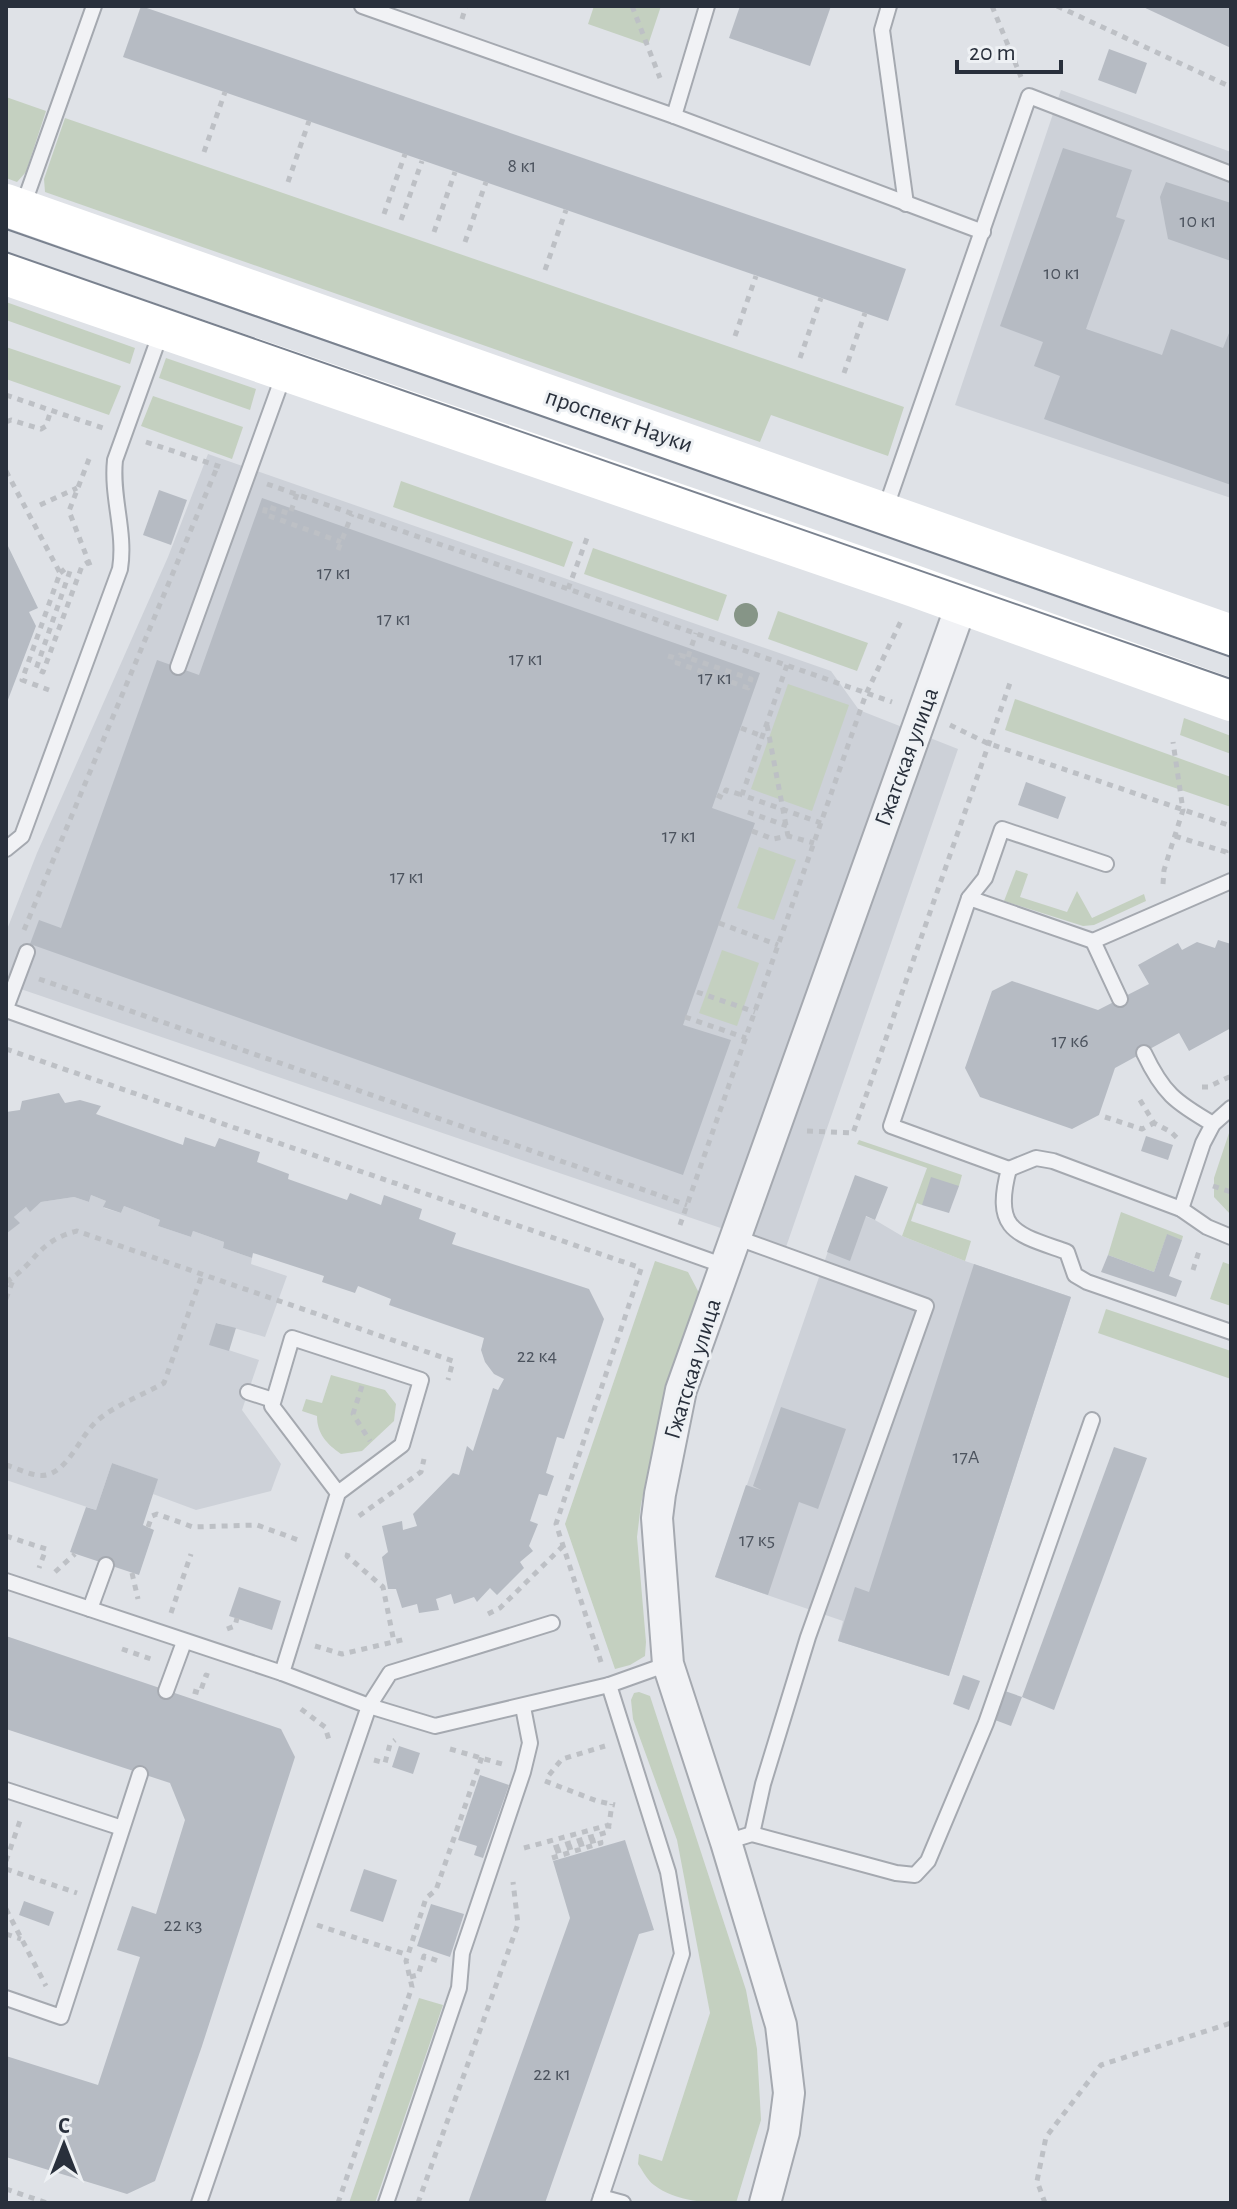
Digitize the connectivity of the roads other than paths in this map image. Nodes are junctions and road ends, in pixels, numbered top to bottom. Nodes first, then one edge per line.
1 (94, 6) edge
2 (362, 6) edge
3 (707, 6) edge
4 (889, 6) edge
5 (674, 116) junction
6 (1231, 174) edge
7 (906, 204) junction
8 (14, 208) edge
9 (983, 232) junction
10 (6, 274) edge
11 (162, 330) junction
12 (285, 372) junction
13 (884, 514) junction
14 (962, 603) junction
15 (1231, 636) edge
16 (178, 667) dead end
17 (1231, 700) edge
18 (6, 849) edge
19 (1106, 864) dead end
20 (1231, 881) edge
21 (969, 898) junction
22 (1093, 941) junction
23 (27, 952) road end
24 (1120, 999) dead end
25 (6, 1009) edge
26 (1146, 1056) road end
27 (1231, 1108) edge
28 (1213, 1124) junction
29 (1009, 1169) junction
30 (1181, 1209) junction
31 (735, 1237) junction
32 (1231, 1237) edge
33 (725, 1266) junction
34 (1231, 1332) edge
35 (248, 1392) dead end
36 (273, 1400) junction
37 (1092, 1420) dead end
38 (338, 1493) junction
39 (106, 1565) dead end
40 (6, 1581) edge
41 (90, 1609) junction
42 (552, 1623) dead end
43 (184, 1642) junction
44 (668, 1664) junction
45 (282, 1673) junction
46 (609, 1685) junction
47 (166, 1691) dead end
48 (369, 1706) junction
49 (523, 1707) junction
50 (140, 1774) dead end
51 (6, 1790) edge
52 (122, 1828) junction
53 (739, 1838) junction
54 (6, 1998) edge
55 (600, 2200) edge
56 (199, 2203) edge
57 (386, 2203) edge
58 (623, 2203) edge
59 (765, 2203) edge

1 - 8 lane
2 - 5 lane
3 - 5 lane
4 - 7 lane
5 - 7 lane
6 - 9 lane
7 - 9 lane
8 - 13 main road, проспект Науки
9 - 13 lane
10 - 11 main road
11 - 12 main road
11 - 18 lane
12 - 14 main road
12 - 16 lane
13 - 15 main road, проспект Науки
14 - 17 main road
14 - 31 street, Гжатская улица
19 - 21 lane
20 - 22 lane
21 - 22 lane
21 - 29 lane
22 - 24 lane
23 - 25 lane
25 - 33 lane
26 - 28 lane
27 - 28 lane
28 - 30 lane
29 - 30 lane
29 - 34 lane
30 - 32 lane
31 - 33 street, Гжатская улица
31 - 53 lane
33 - 44 street, Гжатская улица
35 - 36 lane
36 - 38 lane
36 - 38 lane
37 - 53 lane
38 - 45 lane
39 - 41 lane
40 - 41 lane
41 - 43 lane
42 - 48 lane
43 - 45 lane
43 - 47 lane
44 - 46 lane
44 - 53 street, Гжатская улица
45 - 48 lane
46 - 49 lane
46 - 55 lane
48 - 49 lane
48 - 56 lane
49 - 57 lane
50 - 52 lane
51 - 52 lane
52 - 54 lane
53 - 59 street, Гжатская улица
55 - 58 lane

